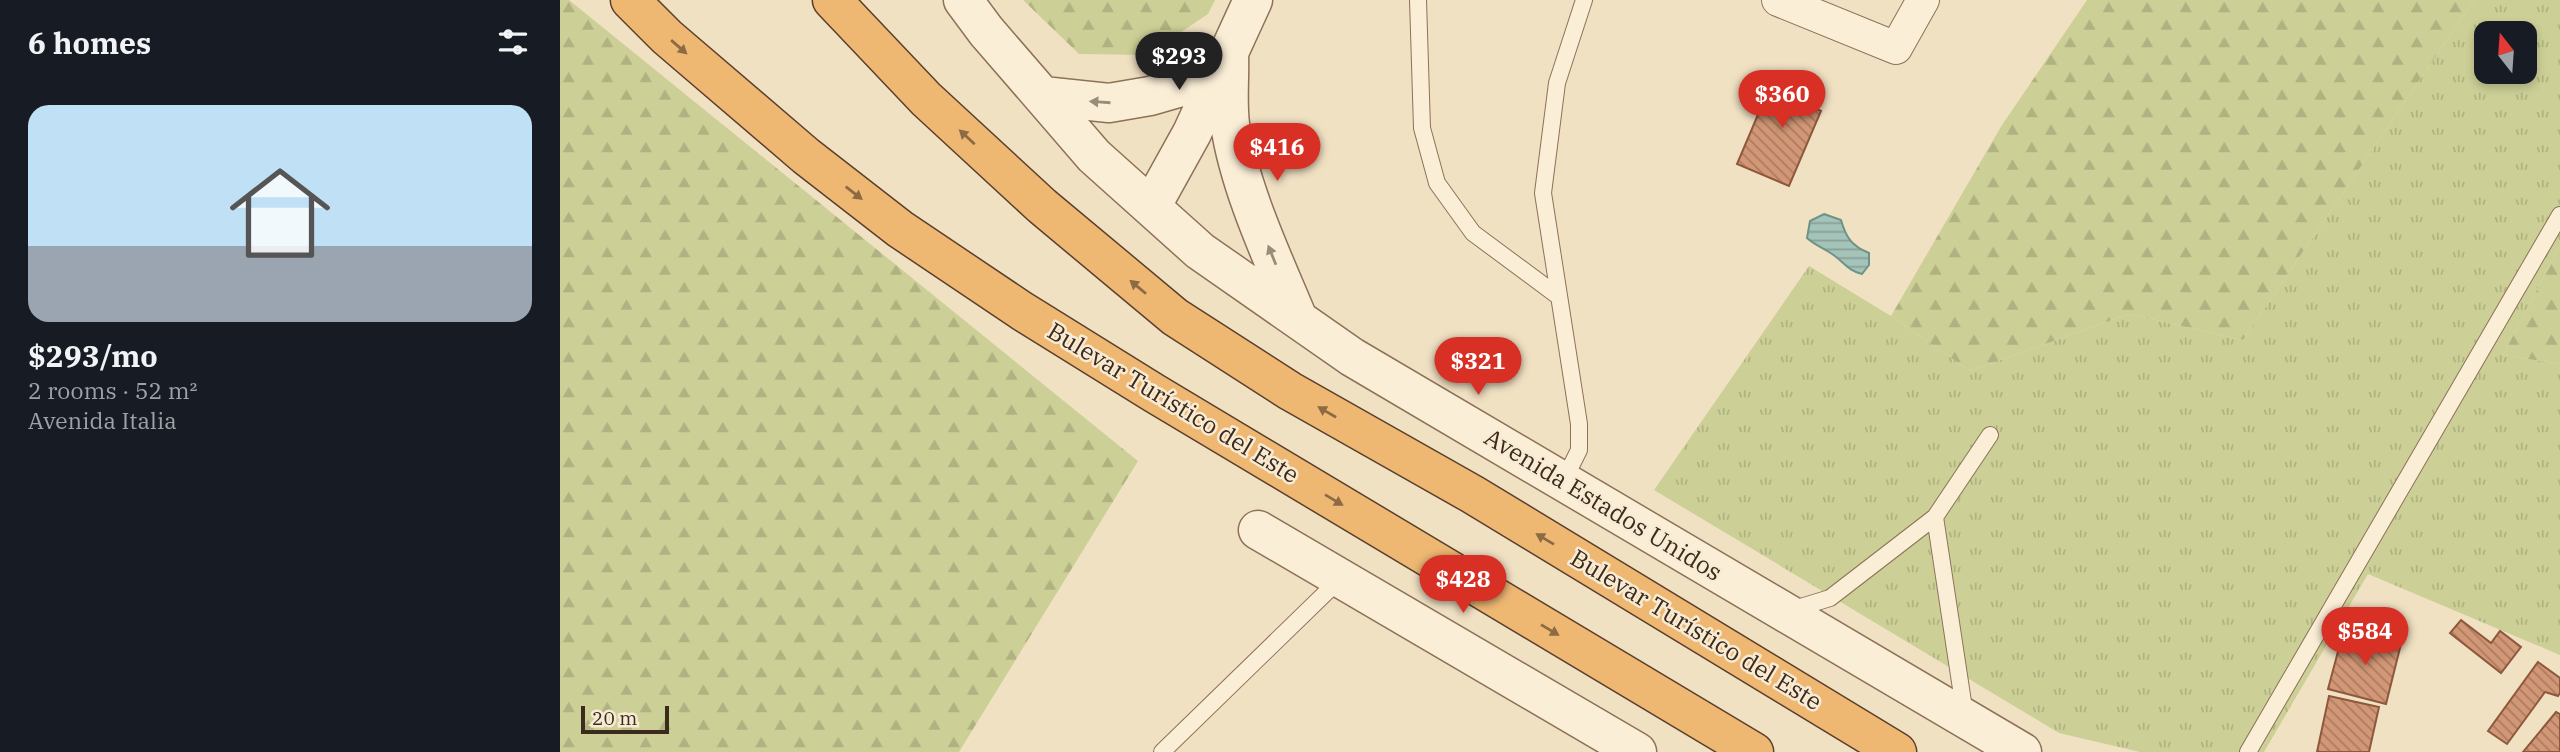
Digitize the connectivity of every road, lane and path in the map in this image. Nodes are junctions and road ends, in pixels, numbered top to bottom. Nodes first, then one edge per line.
1 (630, 0) edge
2 (832, 0) edge
3 (963, 0) edge
4 (1253, 0) edge
5 (1418, 0) edge
6 (1584, 0) edge
7 (1778, 0) edge
8 (1923, 0) edge
9 (1229, 53) junction
10 (1043, 96) junction
11 (1151, 207) junction
12 (2560, 215) edge
13 (1558, 296) junction
14 (1298, 318) junction
15 (1990, 435) dead end
16 (1563, 482) junction
17 (1935, 517) junction
18 (1258, 530) dead end
19 (1341, 578) junction
20 (1783, 612) junction
21 (1966, 720) junction
22 (1622, 748) edge
23 (1162, 752) edge
24 (1754, 752) edge
25 (1897, 752) edge
26 (2022, 752) edge
27 (2248, 752) edge

1 -> 24 highway, Bulevar Turístico del Este
25 -> 2 highway, Bulevar Turístico del Este
3 - 10 street, Avenida Estados Unidos
4 - 9 street
5 - 13 lane
6 - 13 lane
7 - 8 street
9 -> 10 street
9 - 11 street
14 -> 9 street
10 - 11 street, Avenida Estados Unidos
11 - 14 street, Avenida Estados Unidos
12 - 27 lane
13 - 16 lane
14 - 16 street, Avenida Estados Unidos
15 - 17 lane
16 - 20 street, Avenida Estados Unidos
17 - 20 lane
17 - 21 lane
18 - 19 street
19 - 22 street
19 - 23 lane
20 - 21 street, Avenida Estados Unidos
21 - 26 street, Avenida Estados Unidos

